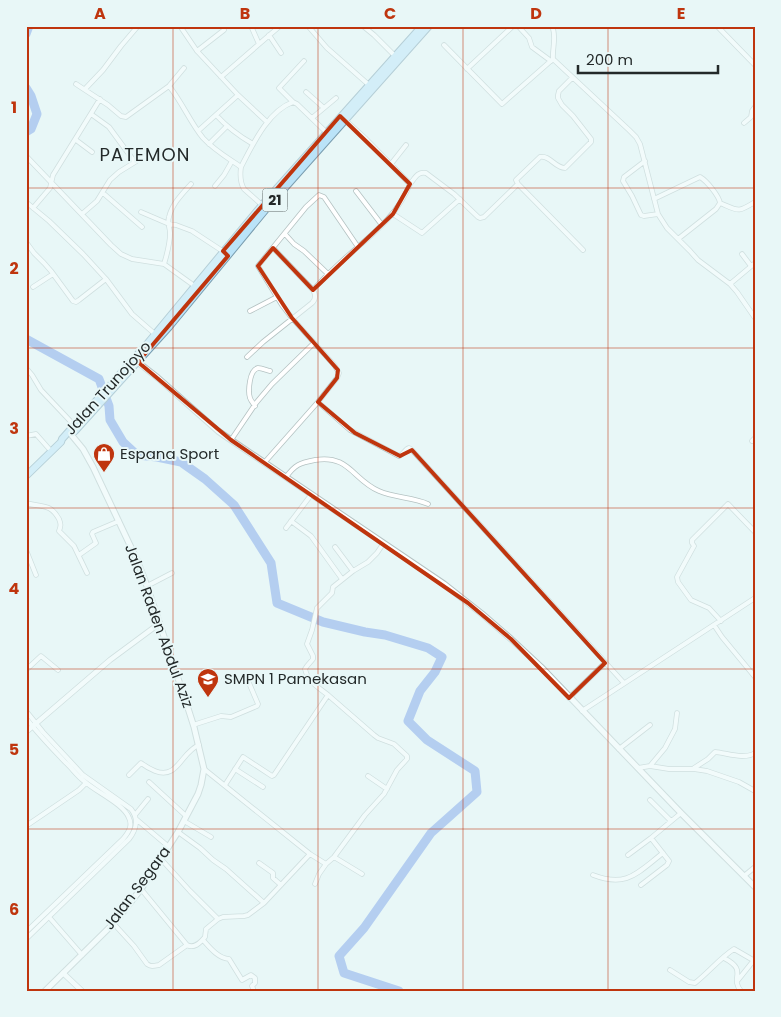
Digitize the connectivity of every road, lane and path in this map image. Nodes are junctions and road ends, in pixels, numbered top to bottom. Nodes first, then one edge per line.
1 (138, 26) edge
2 (180, 26) edge
3 (251, 26) edge
4 (280, 26) edge
5 (308, 26) edge
6 (363, 26) edge
7 (429, 26) edge
8 (513, 26) edge
9 (518, 26) edge
10 (717, 26) edge
11 (554, 27) edge
12 (418, 28) edge
13 (224, 30) dead end
14 (269, 35) junction
15 (259, 44) junction
16 (444, 45) dead end
17 (197, 51) junction
18 (281, 54) dead end
19 (395, 56) junction
20 (552, 60) junction
21 (304, 61) dead end
22 (755, 64) edge
23 (184, 68) dead end
24 (466, 69) junction
25 (221, 77) junction
26 (572, 78) junction
27 (76, 84) dead end
28 (369, 85) junction
29 (169, 86) junction
30 (85, 89) junction
31 (306, 92) dead end
32 (238, 95) junction
33 (336, 98) dead end
34 (100, 99) junction
35 (293, 102) junction
36 (755, 107) edge
37 (324, 108) junction
38 (91, 114) junction
39 (216, 114) junction
40 (312, 118) junction
41 (343, 118) junction
42 (266, 122) junction
43 (744, 123) dead end
44 (227, 126) junction
45 (198, 131) junction
46 (326, 132) junction
47 (76, 140) junction
48 (209, 144) junction
49 (253, 144) junction
50 (406, 145) dead end
51 (92, 152) dead end
52 (148, 154) dead end
53 (26, 156) edge
54 (232, 161) junction
55 (645, 161) junction
56 (134, 162) junction
57 (391, 164) junction
58 (241, 167) junction
59 (52, 183) junction
60 (191, 184) dead end
61 (410, 184) junction
62 (518, 184) junction
63 (215, 186) dead end
64 (356, 191) dead end
65 (103, 193) junction
66 (460, 199) junction
67 (654, 199) junction
68 (26, 202) edge
69 (755, 202) edge
70 (720, 204) junction
71 (262, 205) junction
72 (33, 208) junction
73 (142, 212) dead end
74 (82, 214) junction
75 (393, 214) junction
76 (658, 214) junction
77 (169, 224) junction
78 (382, 225) junction
79 (142, 227) dead end
80 (284, 234) junction
81 (678, 239) junction
82 (26, 242) edge
83 (358, 247) junction
84 (273, 248) junction
85 (583, 250) dead end
86 (225, 254) junction
87 (742, 254) dead end
88 (164, 264) junction
89 (753, 264) edge
90 (53, 274) junction
91 (328, 274) junction
92 (106, 279) junction
93 (730, 284) junction
94 (33, 287) dead end
95 (197, 288) junction
96 (313, 290) junction
97 (278, 297) junction
98 (250, 311) dead end
99 (292, 318) junction
100 (755, 318) edge
101 (157, 336) junction
102 (314, 343) junction
103 (247, 357) dead end
104 (138, 362) junction
105 (26, 368) edge
106 (270, 371) dead end
107 (318, 402) junction
108 (254, 406) junction
109 (76, 427) junction
110 (70, 434) junction
111 (26, 436) edge
112 (231, 440) junction
113 (51, 451) junction
114 (264, 463) junction
115 (26, 476) edge
116 (286, 477) junction
117 (311, 495) junction
118 (26, 503) edge
119 (428, 504) dead end
120 (120, 521) junction
121 (290, 522) junction
122 (286, 528) dead end
123 (755, 532) edge
124 (383, 544) junction
125 (335, 547) dead end
126 (26, 550) edge
127 (79, 555) junction
128 (353, 571) junction
129 (172, 572) dead end
130 (87, 573) dead end
131 (36, 575) dead end
132 (342, 579) junction
133 (147, 586) junction
134 (755, 598) edge
135 (721, 621) junction
136 (160, 623) junction
137 (714, 625) junction
138 (606, 663) junction
139 (26, 670) edge
140 (58, 670) dead end
141 (755, 677) edge
142 (249, 683) dead end
143 (624, 683) junction
144 (328, 695) junction
145 (569, 698) junction
146 (26, 711) edge
147 (582, 711) junction
148 (677, 713) dead end
149 (26, 718) edge
150 (34, 725) junction
151 (194, 725) junction
152 (650, 725) dead end
153 (26, 732) edge
154 (199, 745) junction
155 (619, 749) junction
156 (755, 753) edge
157 (650, 766) junction
158 (235, 768) junction
159 (638, 768) junction
160 (204, 769) junction
161 (694, 769) junction
162 (76, 771) junction
163 (129, 775) dead end
164 (368, 776) dead end
165 (149, 782) dead end
166 (86, 783) junction
167 (225, 785) junction
168 (263, 787) dead end
169 (387, 789) junction
170 (755, 791) edge
171 (112, 798) junction
172 (148, 799) dead end
173 (650, 800) dead end
174 (681, 813) junction
175 (133, 817) junction
176 (185, 818) junction
177 (671, 821) junction
178 (26, 826) edge
179 (178, 832) junction
180 (211, 837) dead end
181 (651, 838) junction
182 (169, 847) junction
183 (663, 853) junction
184 (310, 854) junction
185 (628, 855) dead end
186 (334, 857) junction
187 (161, 859) junction
188 (259, 863) dead end
189 (326, 864) junction
190 (755, 867) edge
191 (362, 874) dead end
192 (593, 875) dead end
193 (744, 876) junction
194 (315, 884) dead end
195 (281, 885) junction
196 (641, 885) dead end
197 (755, 887) edge
198 (141, 889) junction
199 (264, 903) junction
200 (48, 916) junction
201 (218, 919) junction
202 (114, 924) junction
203 (26, 932) edge
204 (26, 939) edge
205 (203, 940) junction
206 (187, 946) junction
207 (82, 955) junction
208 (724, 958) junction
209 (754, 960) edge
210 (670, 970) dead end
211 (64, 973) junction
212 (736, 981) junction
213 (45, 991) edge
214 (82, 991) edge
215 (254, 991) edge
216 (741, 991) edge

1 - 30 street
2 - 17 street
3 - 15 street
4 - 14 street
5 - 28 street
6 - 19 street
7 - 41 highway, Jalan Trunojoyo / 21
8 - 24 street
9 - 20 street
10 - 22 street
11 - 20 street
12 - 19 highway, Jalan Trunojoyo / 21
13 - 17 street
14 - 15 street
14 - 18 street
15 - 25 street
16 - 24 street
17 - 25 street
19 - 28 highway, Jalan Trunojoyo / 21
20 - 24 street
20 - 26 street
21 - 35 street
23 - 29 street
25 - 32 street
26 - 55 street
26 - 62 street
27 - 30 street
28 - 41 highway, Jalan Trunojoyo / 21
29 - 34 street
29 - 45 street
30 - 34 street
31 - 37 street
32 - 39 street
32 - 42 street
33 - 37 street
34 - 38 street
35 - 40 street
35 - 42 street
36 - 43 street
37 - 40 street
38 - 47 street
38 - 56 street
39 - 44 street
39 - 45 street
40 - 46 street
41 - 46 highway, Jalan Trunojoyo / 21
41 - 57 street
41 - 86 highway, Jalan Trunojoyo / 21
42 - 49 street
44 - 48 street
44 - 49 street
45 - 48 street
46 - 71 highway, Jalan Trunojoyo / 21
47 - 51 street
47 - 59 street
48 - 54 street
49 - 58 street
50 - 57 street
52 - 56 street
53 - 59 street
54 - 58 street
54 - 63 street
55 - 67 street
55 - 76 street
56 - 65 street
57 - 61 street
58 - 71 street
59 - 72 street
59 - 74 street
60 - 77 street
61 - 66 street
61 - 75 street
62 - 66 street
62 - 85 street
64 - 78 street
65 - 74 street
65 - 79 street
66 - 75 street
67 - 70 street
67 - 76 street
68 - 72 street
69 - 70 street
70 - 81 street
71 - 86 highway, Jalan Trunojoyo / 21
72 - 92 street
73 - 77 street
74 - 88 street
75 - 78 street
76 - 81 street
77 - 86 street
77 - 88 street
78 - 83 street
80 - 83 street
80 - 84 street
80 - 91 street
81 - 93 street
82 - 90 street
83 - 91 street
84 - 96 street
84 - 97 street
86 - 95 highway, Jalan Trunojoyo / 21
87 - 89 street
88 - 95 street
89 - 93 street
90 - 92 street
90 - 94 street
91 - 96 street
92 - 101 street
93 - 100 street
95 - 101 highway, Jalan Trunojoyo / 21
96 - 99 street
97 - 98 street
97 - 99 street
99 - 102 street
99 - 103 street
101 - 104 highway, Jalan Trunojoyo / 21
102 - 107 street
102 - 108 street
104 - 109 highway, Jalan Trunojoyo / 21
104 - 112 main road
105 - 109 street
106 - 108 street
107 - 114 street
107 - 138 street
108 - 112 street
109 - 110 highway, Jalan Trunojoyo / 21
110 - 113 highway, Jalan Trunojoyo / 21
110 - 120 main road, Jalan Raden Abdul Aziz
111 - 113 street
112 - 114 main road
113 - 115 highway, 21
114 - 116 main road
116 - 117 main road
116 - 119 street
117 - 121 street
117 - 124 main road
118 - 127 street
120 - 127 street
120 - 133 main road, Jalan Raden Abdul Aziz
121 - 122 street
121 - 132 street
123 - 135 street
124 - 128 street
124 - 145 main road
125 - 128 street
126 - 131 street
127 - 130 street
128 - 132 street
129 - 133 street
132 - 144 street
133 - 136 main road, Jalan Raden Abdul Aziz
134 - 135 street
135 - 137 street
136 - 150 street
136 - 151 main road, Jalan Raden Abdul Aziz
137 - 141 street
137 - 143 street
138 - 143 street
138 - 145 street
139 - 140 street
142 - 151 street
143 - 147 street
144 - 158 street
144 - 169 street
145 - 147 main road
146 - 150 street
147 - 155 main road
148 - 157 street
149 - 150 street
150 - 153 street
150 - 162 street
151 - 154 main road, Jalan Raden Abdul Aziz
152 - 155 street
154 - 160 main road, Jalan Raden Abdul Aziz
154 - 163 street
155 - 159 main road
156 - 161 street
157 - 159 street
157 - 161 street
158 - 167 street
158 - 168 street
159 - 174 main road
160 - 167 street
160 - 176 main road, Jalan Segara
161 - 170 street
162 - 166 street
162 - 171 street
164 - 169 street
165 - 176 street
166 - 171 street
166 - 178 street
167 - 184 street
169 - 186 street
171 - 175 street
172 - 175 street
173 - 177 street
174 - 177 street
174 - 193 main road
175 - 182 street
175 - 200 street
176 - 179 main road, Jalan Segara
176 - 180 street
177 - 181 street
179 - 182 main road, Jalan Segara
179 - 199 street
181 - 183 street
181 - 185 street
182 - 187 main road, Jalan Segara
183 - 192 street
183 - 196 street
184 - 189 street
184 - 195 street
186 - 189 street
186 - 191 street
187 - 198 main road, Jalan Segara
187 - 201 street
188 - 195 street
189 - 194 street
190 - 193 street
193 - 197 main road
195 - 199 street
198 - 202 main road, Jalan Segara
198 - 206 street
199 - 201 street
200 - 203 street
200 - 204 street
200 - 207 street
201 - 205 street
202 - 206 street
202 - 207 main road, Jalan Segara
205 - 206 street
205 - 215 street
207 - 211 main road, Jalan Segara
208 - 209 street
208 - 210 street
208 - 212 street
209 - 212 street
211 - 213 main road, Jalan Segara
211 - 214 street
212 - 216 street

